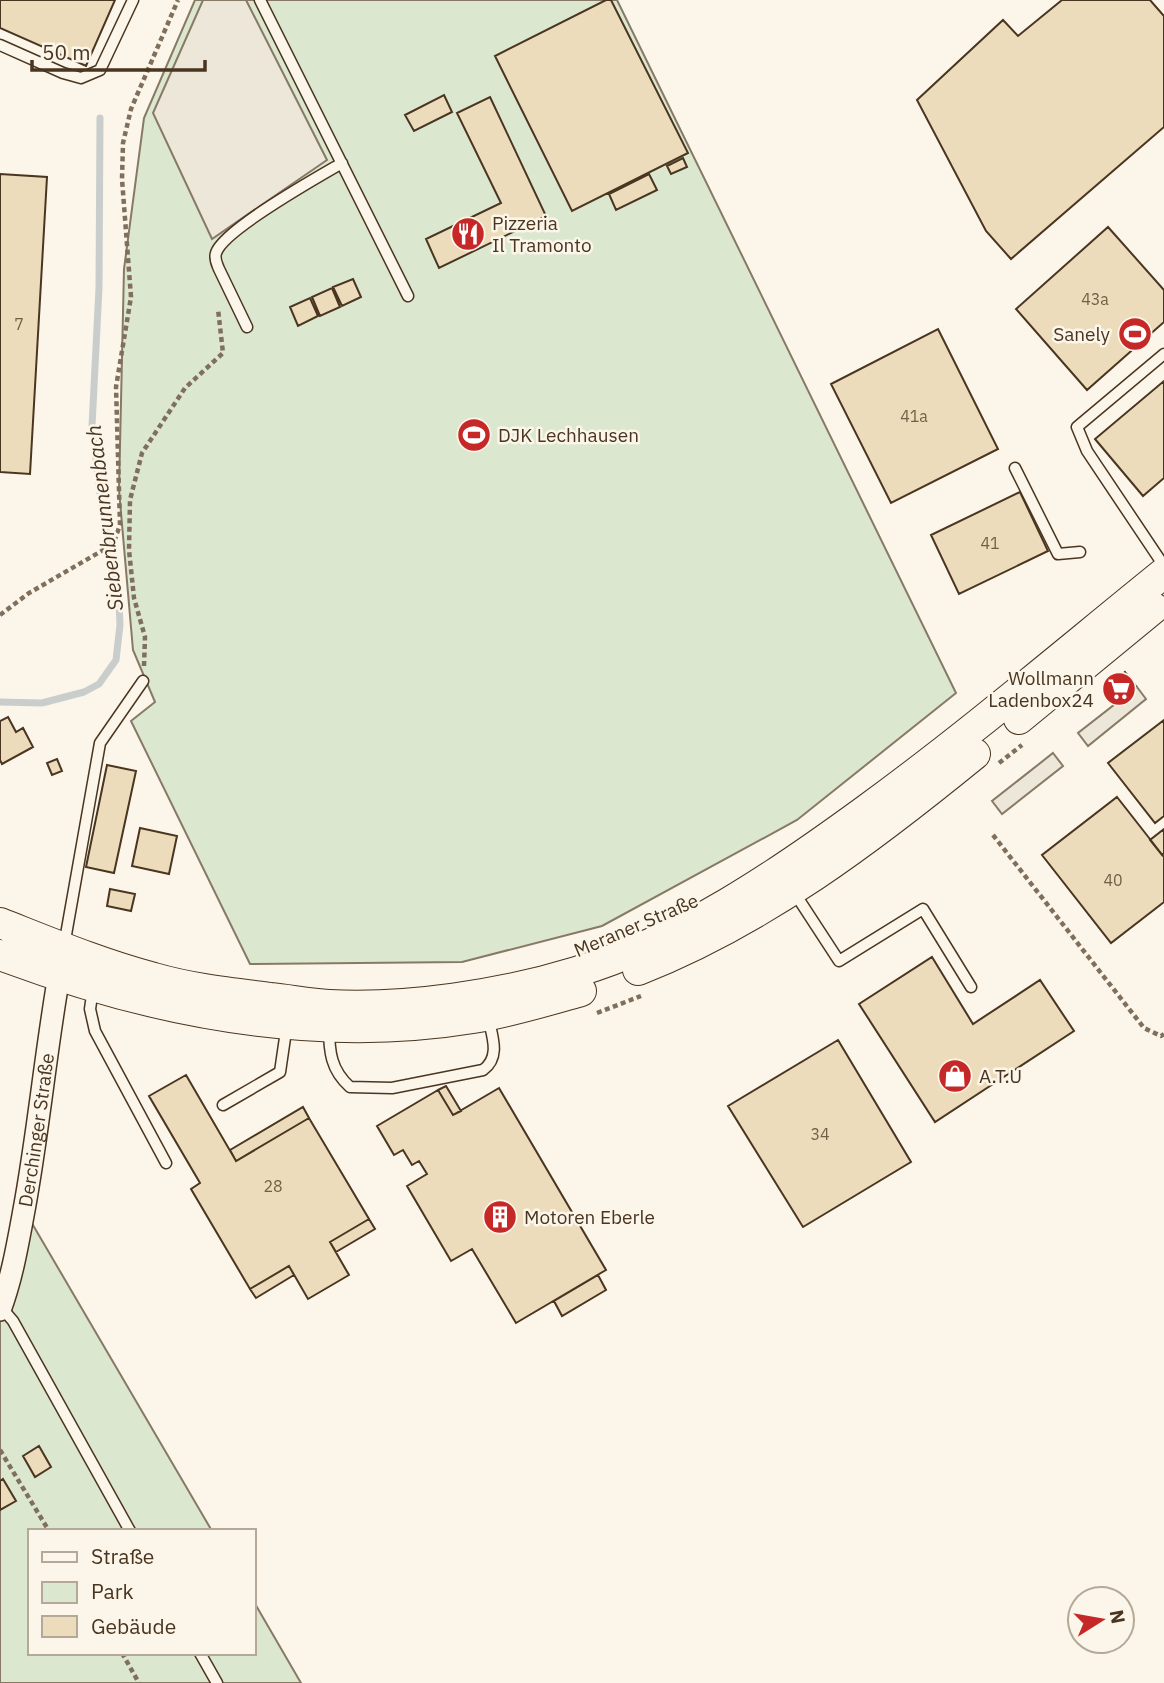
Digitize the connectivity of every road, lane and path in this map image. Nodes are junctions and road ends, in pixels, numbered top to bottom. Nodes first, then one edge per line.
1 (133, 0) edge
2 (178, 0) edge
3 (260, 0) edge
4 (0, 45) edge
5 (342, 163) junction
6 (225, 282) junction
7 (408, 296) dead end
8 (247, 327) dead end
9 (1164, 354) edge
10 (1015, 468) dead end
11 (1080, 552) dead end
12 (1164, 566) edge
13 (1164, 573) edge
14 (1164, 600) edge
15 (0, 615) edge
16 (143, 681) joint
17 (1025, 743) dead end
18 (995, 766) dead end
19 (993, 835) dead end
20 (793, 890) junction
21 (0, 923) edge
22 (0, 955) edge
23 (61, 962) junction
24 (99, 975) junction
25 (971, 988) dead end
26 (649, 993) dead end
27 (485, 1005) junction
28 (288, 1012) junction
29 (329, 1016) junction
30 (590, 1016) dead end
31 (1164, 1034) edge
32 (223, 1105) dead end
33 (166, 1163) dead end
34 (1, 1308) edge
35 (0, 1450) edge
36 (48, 1529) edge
37 (130, 1529) edge
38 (123, 1655) edge
39 (201, 1655) edge
40 (139, 1683) edge
41 (218, 1683) edge

1 - 4 lane
2 - 15 path
3 - 5 lane
5 - 6 lane
5 - 7 lane
6 - 8 lane
6 - 16 path
9 - 12 lane
10 - 11 lane
13 - 27 main road, Meraner Straße
14 - 20 main road, Meraner Straße
16 - 23 lane
17 - 18 path
19 - 31 path
20 - 25 lane
20 - 27 main road, Meraner Straße
21 - 23 main road, Meraner Straße
22 - 23 main road, Meraner Straße
23 - 24 main road, Meraner Straße
23 - 34 street, Derchinger Straße
24 - 28 main road, Meraner Straße
24 - 33 lane
26 - 30 path
27 - 29 main road, Meraner Straße
27 - 29 lane
28 - 29 main road, Meraner Straße
28 - 32 lane
34 - 37 lane
35 - 36 path
38 - 40 path
39 - 41 lane

